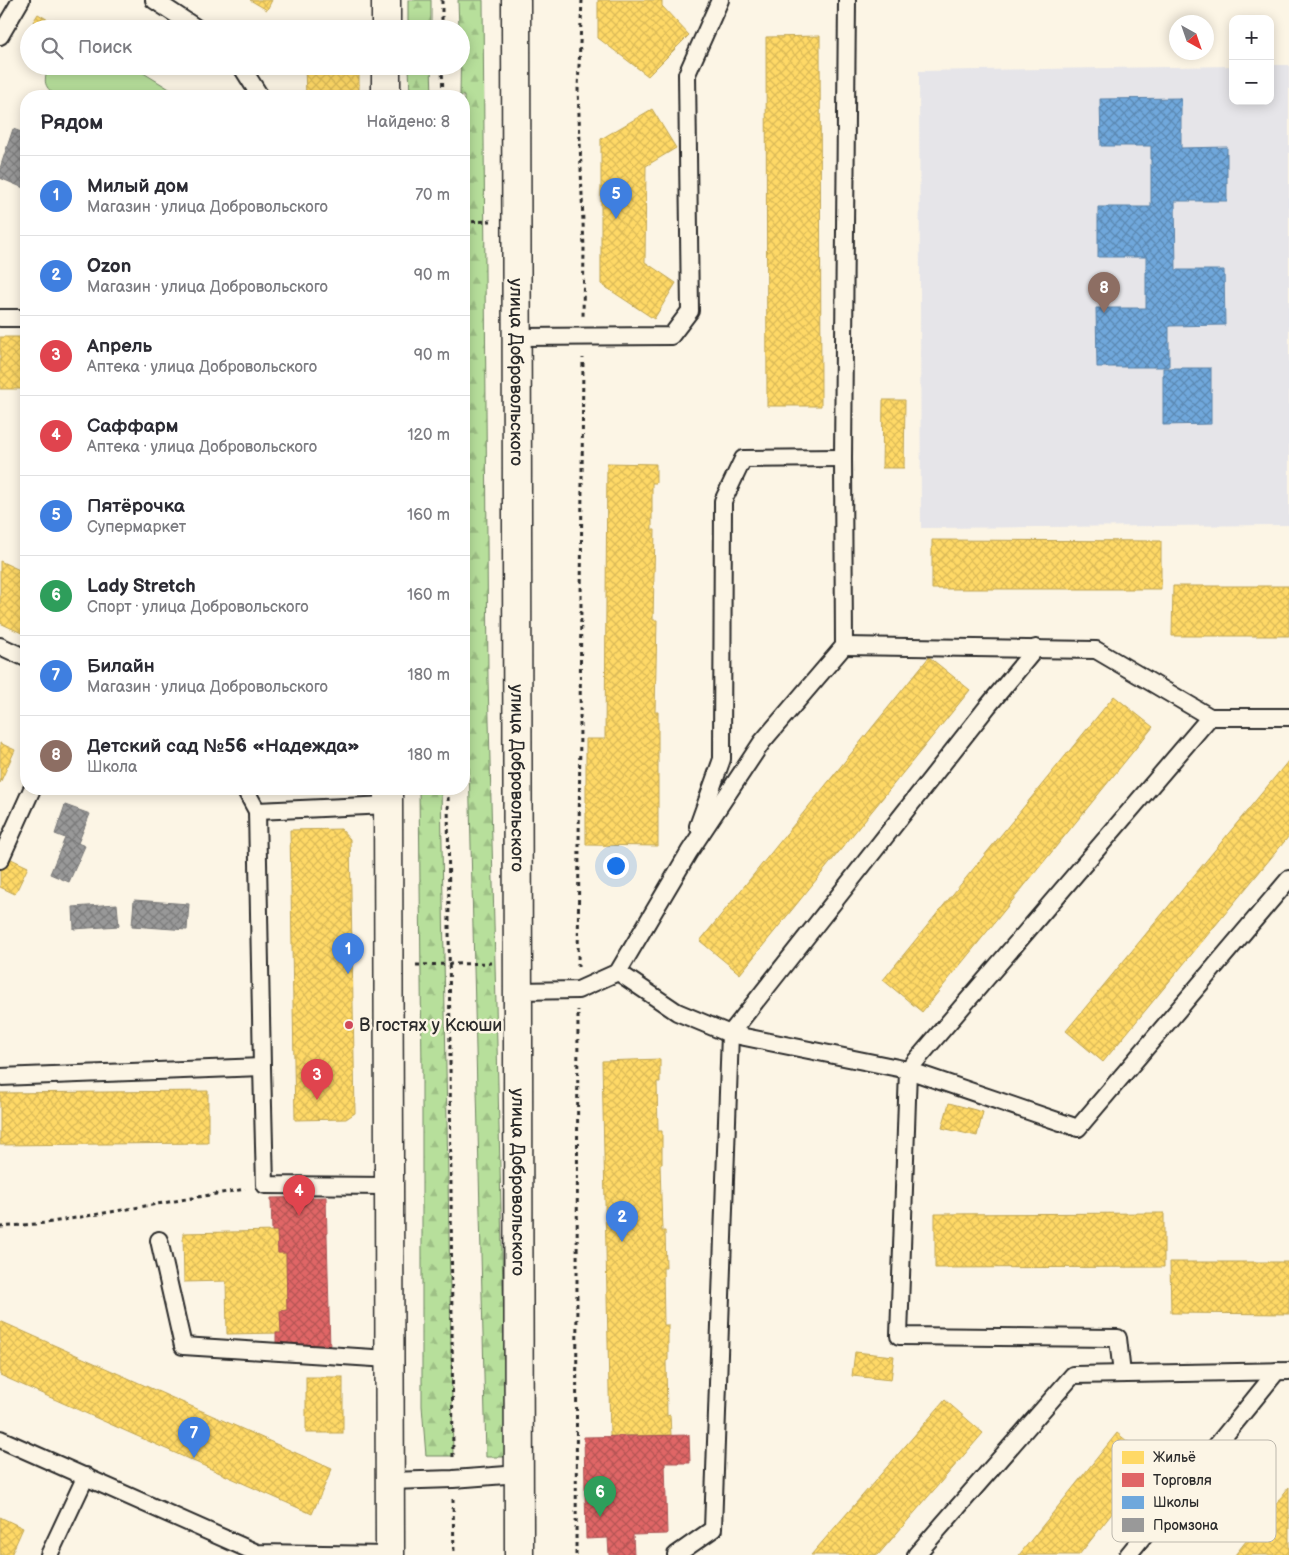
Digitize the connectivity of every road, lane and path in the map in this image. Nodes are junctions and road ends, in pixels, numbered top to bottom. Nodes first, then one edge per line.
1 (21, 0) edge
2 (154, 0) edge
3 (386, 0) edge
4 (442, 0) edge
5 (516, 0) edge
6 (582, 0) edge
7 (720, 0) edge
8 (847, 0) edge
9 (184, 20) edge
10 (386, 20) edge
11 (442, 20) edge
12 (0, 36) edge
13 (247, 75) edge
14 (386, 75) edge
15 (442, 75) edge
16 (256, 90) edge
17 (386, 90) edge
18 (443, 90) edge
19 (0, 318) edge
20 (20, 318) edge
21 (583, 336) junction
22 (517, 337) junction
23 (843, 458) junction
24 (0, 646) edge
25 (844, 646) junction
26 (1036, 648) junction
27 (20, 655) edge
28 (1210, 717) junction
29 (1289, 717) edge
30 (28, 795) edge
31 (248, 795) edge
32 (448, 795) edge
33 (388, 797) edge
34 (257, 811) junction
35 (5, 835) edge
36 (689, 852) junction
37 (0, 860) edge
38 (1289, 878) edge
39 (518, 963) junction
40 (450, 964) junction
41 (388, 965) junction
42 (618, 972) junction
43 (578, 990) junction
44 (518, 992) junction
45 (730, 1034) junction
46 (262, 1067) junction
47 (908, 1070) junction
48 (0, 1077) edge
49 (265, 1185) junction
50 (389, 1186) junction
51 (0, 1227) edge
52 (159, 1240) dead end
53 (389, 1359) junction
54 (1283, 1371) edge
55 (1122, 1374) junction
56 (0, 1439) edge
57 (1225, 1440) edge
58 (519, 1474) junction
59 (86, 1476) junction
60 (453, 1479) junction
61 (390, 1481) junction
62 (1139, 1542) edge
63 (257, 1554) edge
64 (49, 1555) edge
65 (390, 1555) edge
66 (454, 1555) edge
67 (519, 1555) edge
68 (576, 1555) edge
69 (676, 1555) edge
70 (916, 1555) edge
71 (1128, 1555) edge

1 - 12 lane
2 - 9 lane
3 - 10 main road
4 - 11 path
5 - 22 main road, улица Добровольского
6 - 21 path
7 - 21 lane
8 - 23 lane
13 - 16 lane
14 - 17 main road
15 - 18 path
19 - 20 lane
21 - 22 lane
21 - 43 path
22 - 39 main road, улица Добровольского
23 - 25 lane
23 - 36 lane
24 - 27 lane
25 - 26 lane
25 - 36 lane
26 - 28 lane
26 - 45 lane
28 - 29 lane
28 - 47 lane
30 - 35 lane
31 - 34 lane
32 - 40 path
33 - 34 lane
33 - 41 main road
34 - 46 lane
35 - 37 lane
36 - 42 lane
38 - 47 lane
39 - 40 path
39 - 44 main road, улица Добровольского
40 - 41 path
40 - 60 path
41 - 50 main road
42 - 43 lane
42 - 45 lane
43 - 44 lane
43 - 68 path
44 - 58 main road, улица Добровольского
45 - 47 lane
45 - 69 lane
46 - 48 lane
46 - 49 lane
47 - 55 lane
49 - 50 lane
49 - 51 path
50 - 53 main road
52 - 53 lane
53 - 61 main road
54 - 55 lane
54 - 57 lane
55 - 70 lane
56 - 59 lane
58 - 60 lane
58 - 67 main road, улица Добровольского
59 - 63 lane
59 - 64 lane
60 - 61 lane
60 - 66 path
61 - 65 main road
62 - 71 lane
63 - 65 lane

